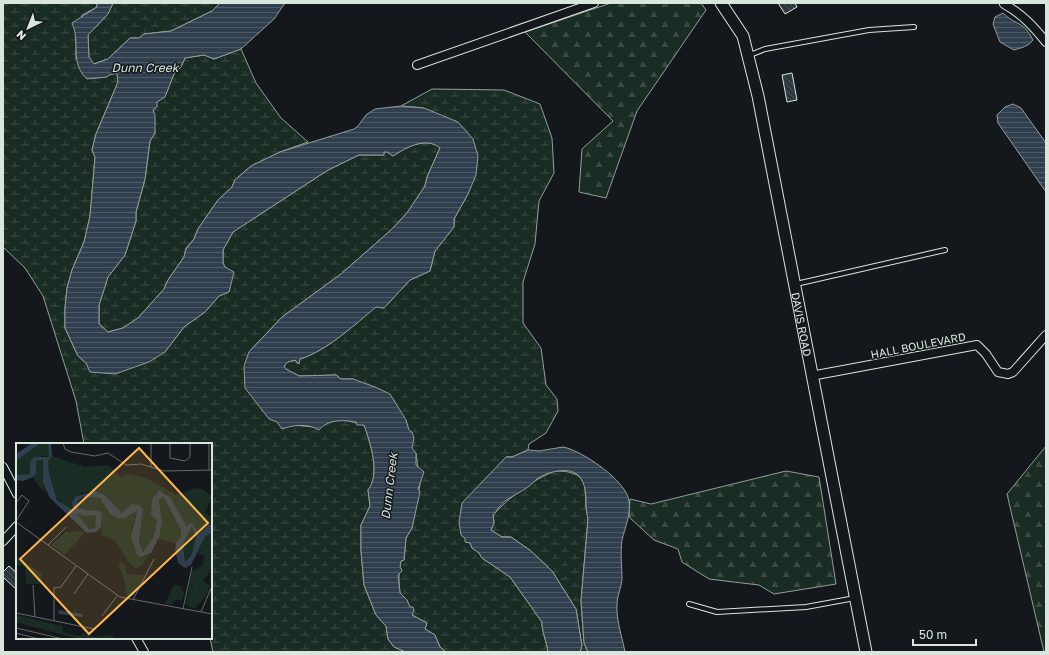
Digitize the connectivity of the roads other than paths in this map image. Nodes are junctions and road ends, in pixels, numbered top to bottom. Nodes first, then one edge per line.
1 (594, 3) edge
2 (721, 3) edge
3 (1004, 4) edge
4 (914, 27) dead end
5 (1046, 42) edge
6 (749, 56) junction
7 (417, 65) dead end
8 (945, 250) dead end
9 (794, 284) junction
10 (1046, 335) edge
11 (811, 376) junction
12 (3, 467) edge
13 (16, 492) edge
14 (16, 527) edge
15 (3, 541) edge
16 (856, 598) junction
17 (689, 604) dead end
18 (137, 639) edge
19 (144, 652) edge
20 (866, 652) edge

1 - 7 street
2 - 6 street, DAVIS ROAD
3 - 5 street
4 - 6 lane
6 - 9 street, DAVIS ROAD
8 - 9 lane
9 - 11 street, DAVIS ROAD
10 - 11 street, HALL BOULEVARD
11 - 16 street, DAVIS ROAD
12 - 13 street
14 - 15 street
16 - 17 lane
16 - 20 street, DAVIS ROAD
18 - 19 street

